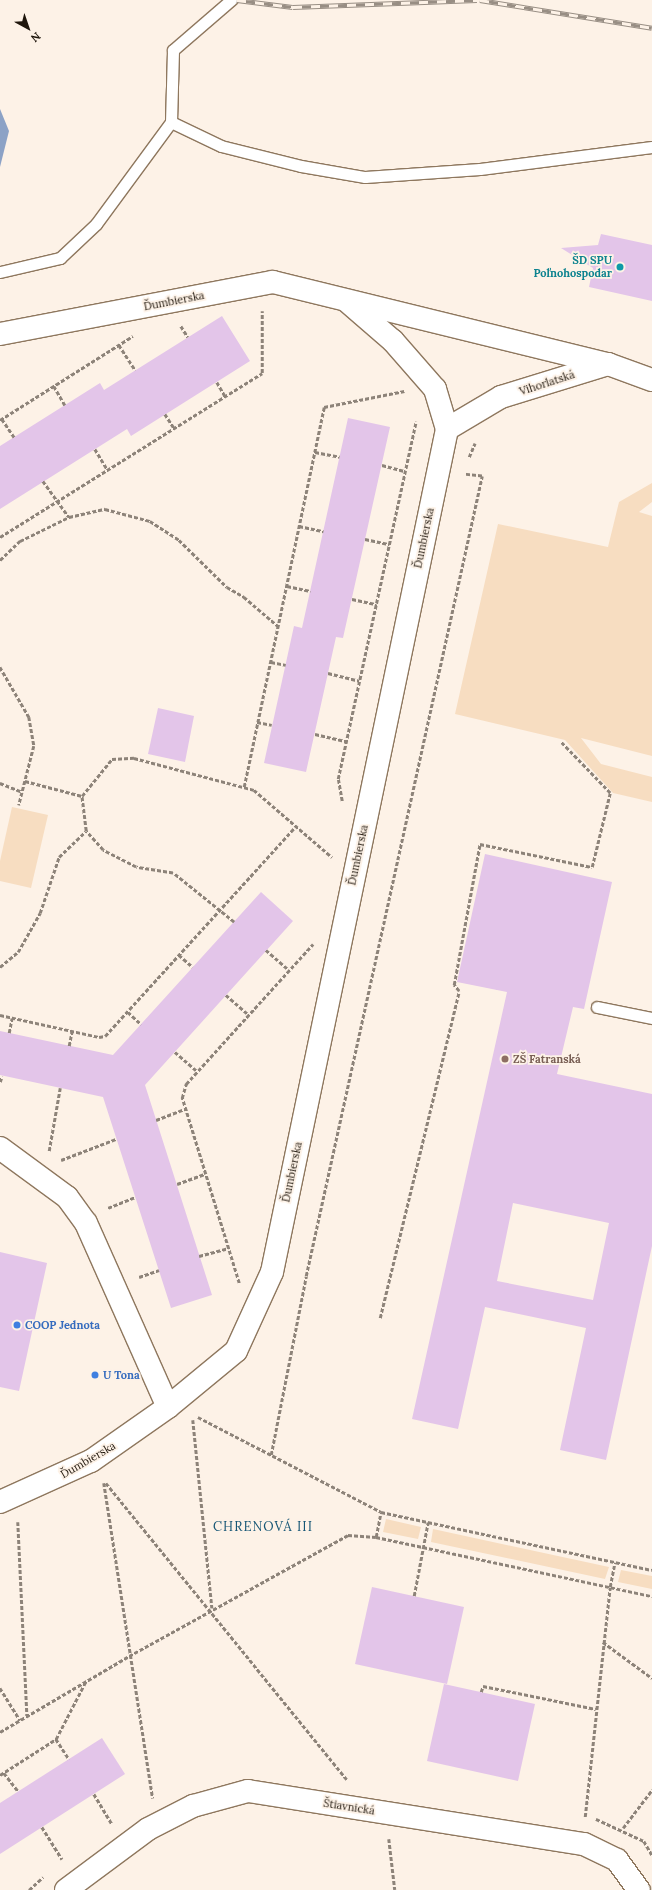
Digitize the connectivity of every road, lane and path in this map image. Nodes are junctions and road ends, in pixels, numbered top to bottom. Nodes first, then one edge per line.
1 (231, 0) edge
2 (171, 122) junction
3 (652, 147) edge
4 (0, 272) edge
5 (348, 302) junction
6 (262, 306) dead end
7 (138, 333) dead end
8 (0, 334) edge
9 (119, 345) junction
10 (608, 364) junction
11 (135, 370) dead end
12 (652, 380) edge
13 (217, 382) dead end
14 (54, 386) junction
15 (409, 390) dead end
16 (225, 396) junction
17 (65, 405) dead end
18 (165, 414) dead end
19 (418, 414) dead end
20 (1, 420) edge
21 (174, 428) junction
22 (447, 429) junction
23 (14, 437) dead end
24 (480, 439) dead end
25 (95, 449) dead end
26 (315, 452) junction
27 (340, 457) dead end
28 (468, 459) dead end
29 (382, 465) dead end
30 (466, 467) dead end
31 (107, 470) junction
32 (405, 470) junction
33 (43, 481) dead end
34 (56, 502) junction
35 (70, 517) junction
36 (299, 526) junction
37 (323, 531) dead end
38 (0, 537) edge
39 (365, 539) dead end
40 (389, 544) junction
41 (0, 560) edge
42 (286, 586) junction
43 (310, 591) dead end
44 (352, 599) dead end
45 (376, 604) junction
46 (278, 626) junction
47 (271, 662) junction
48 (286, 665) dead end
49 (0, 667) edge
50 (328, 673) dead end
51 (359, 681) junction
52 (258, 722) junction
53 (272, 725) dead end
54 (315, 734) dead end
55 (346, 740) junction
56 (561, 742) dead end
57 (25, 781) junction
58 (0, 783) edge
59 (244, 787) junction
60 (22, 792) junction
61 (82, 796) junction
62 (19, 805) dead end
63 (344, 809) dead end
64 (296, 826) junction
65 (86, 831) junction
66 (335, 859) dead end
67 (221, 909) junction
68 (234, 922) dead end
69 (315, 941) dead end
70 (266, 950) dead end
71 (179, 955) junction
72 (0, 967) edge
73 (193, 967) dead end
74 (289, 970) junction
75 (226, 995) dead end
76 (597, 1007) dead end
77 (128, 1012) junction
78 (0, 1015) edge
79 (249, 1015) junction
80 (12, 1018) junction
81 (652, 1018) edge
82 (141, 1024) dead end
83 (72, 1031) junction
84 (10, 1033) dead end
85 (69, 1046) dead end
86 (175, 1052) dead end
87 (197, 1072) junction
88 (2, 1076) dead end
89 (0, 1082) edge
90 (60, 1088) dead end
91 (185, 1109) junction
92 (156, 1120) dead end
93 (116, 1139) dead end
94 (0, 1148) edge
95 (48, 1158) dead end
96 (54, 1163) dead end
97 (205, 1174) junction
98 (176, 1184) dead end
99 (135, 1198) dead end
100 (103, 1210) dead end
101 (228, 1248) junction
102 (200, 1256) dead end
103 (159, 1270) dead end
104 (132, 1280) dead end
105 (240, 1289) dead end
106 (380, 1318) dead end
107 (168, 1407) junction
108 (271, 1455) junction
109 (6, 1507) edge
110 (381, 1512) junction
111 (428, 1522) junction
112 (376, 1537) junction
113 (424, 1547) junction
114 (615, 1562) junction
115 (652, 1570) edge
116 (610, 1587) junction
117 (414, 1596) dead end
118 (652, 1596) edge
119 (212, 1609) junction
120 (604, 1642) junction
121 (128, 1656) junction
122 (652, 1678) edge
123 (86, 1680) junction
124 (0, 1688) edge
125 (481, 1692) dead end
126 (596, 1710) junction
127 (27, 1716) junction
128 (20, 1720) junction
129 (0, 1732) edge
130 (56, 1739) junction
131 (69, 1759) dead end
132 (4, 1772) junction
133 (0, 1775) edge
134 (351, 1785) dead end
135 (652, 1790) edge
136 (18, 1792) dead end
137 (94, 1794) dead end
138 (153, 1802) dead end
139 (386, 1813) junction
140 (112, 1824) dead end
141 (42, 1827) dead end
142 (623, 1828) junction
143 (652, 1855) edge
144 (62, 1860) dead end
145 (66, 1890) edge
146 (395, 1890) edge
147 (639, 1890) edge

1 - 2 lane
2 - 3 lane
2 - 4 lane
5 - 8 street, Ďumbierska
5 - 10 street, Ďumbierska
5 - 22 street, Ďumbierska
6 - 16 path
7 - 9 path
9 - 11 path
9 - 14 path
10 - 12 street
10 - 22 street, Vihorlatská
13 - 16 path
14 - 17 path
14 - 20 path
15 - 26 path
16 - 21 path
18 - 21 path
19 - 32 path
20 - 23 path
21 - 31 path
22 - 107 street, Ďumbierska
24 - 28 path
25 - 31 path
26 - 27 path
26 - 36 path
29 - 32 path
30 - 108 path
31 - 34 path
32 - 40 path
33 - 34 path
34 - 35 path
34 - 38 path
35 - 41 path
35 - 46 path
36 - 37 path
36 - 42 path
39 - 40 path
40 - 45 path
42 - 43 path
42 - 46 path
44 - 45 path
45 - 51 path
46 - 47 path
47 - 48 path
47 - 52 path
49 - 57 path
50 - 51 path
51 - 55 path
52 - 53 path
52 - 59 path
54 - 55 path
55 - 63 path
56 - 106 path
57 - 60 path
57 - 61 path
58 - 60 path
59 - 61 path
59 - 64 path
60 - 62 path
61 - 65 path
64 - 66 path
64 - 67 path
65 - 67 path
65 - 72 path
67 - 68 path
67 - 71 path
69 - 74 path
70 - 74 path
71 - 73 path
71 - 77 path
74 - 79 path
75 - 79 path
76 - 81 lane
77 - 82 path
77 - 83 path
78 - 80 path
79 - 87 path
80 - 83 path
80 - 84 path
83 - 85 path
86 - 87 path
87 - 91 path
88 - 89 path
90 - 95 path
91 - 92 path
91 - 97 path
93 - 96 path
94 - 107 street
97 - 98 path
97 - 101 path
99 - 100 path
101 - 102 path
101 - 105 path
103 - 104 path
107 - 109 street, Ďumbierska
108 - 110 path
108 - 119 path
109 - 127 path
110 - 111 path
110 - 112 path
111 - 113 path
111 - 114 path
112 - 113 path
112 - 119 path
113 - 116 path
113 - 117 path
114 - 115 path
114 - 116 path
116 - 118 path
116 - 120 path
119 - 121 path
119 - 121 path
119 - 134 path
120 - 122 path
120 - 126 path
121 - 123 path
121 - 138 path
123 - 127 path
123 - 130 path
124 - 128 path
125 - 126 path
126 - 142 path
127 - 128 path
128 - 129 path
130 - 131 path
130 - 132 path
132 - 133 path
132 - 136 path
135 - 142 path
137 - 140 path
139 - 145 street, Štiavnická
139 - 146 path
139 - 147 street, Štiavnická
141 - 144 path
142 - 143 path

